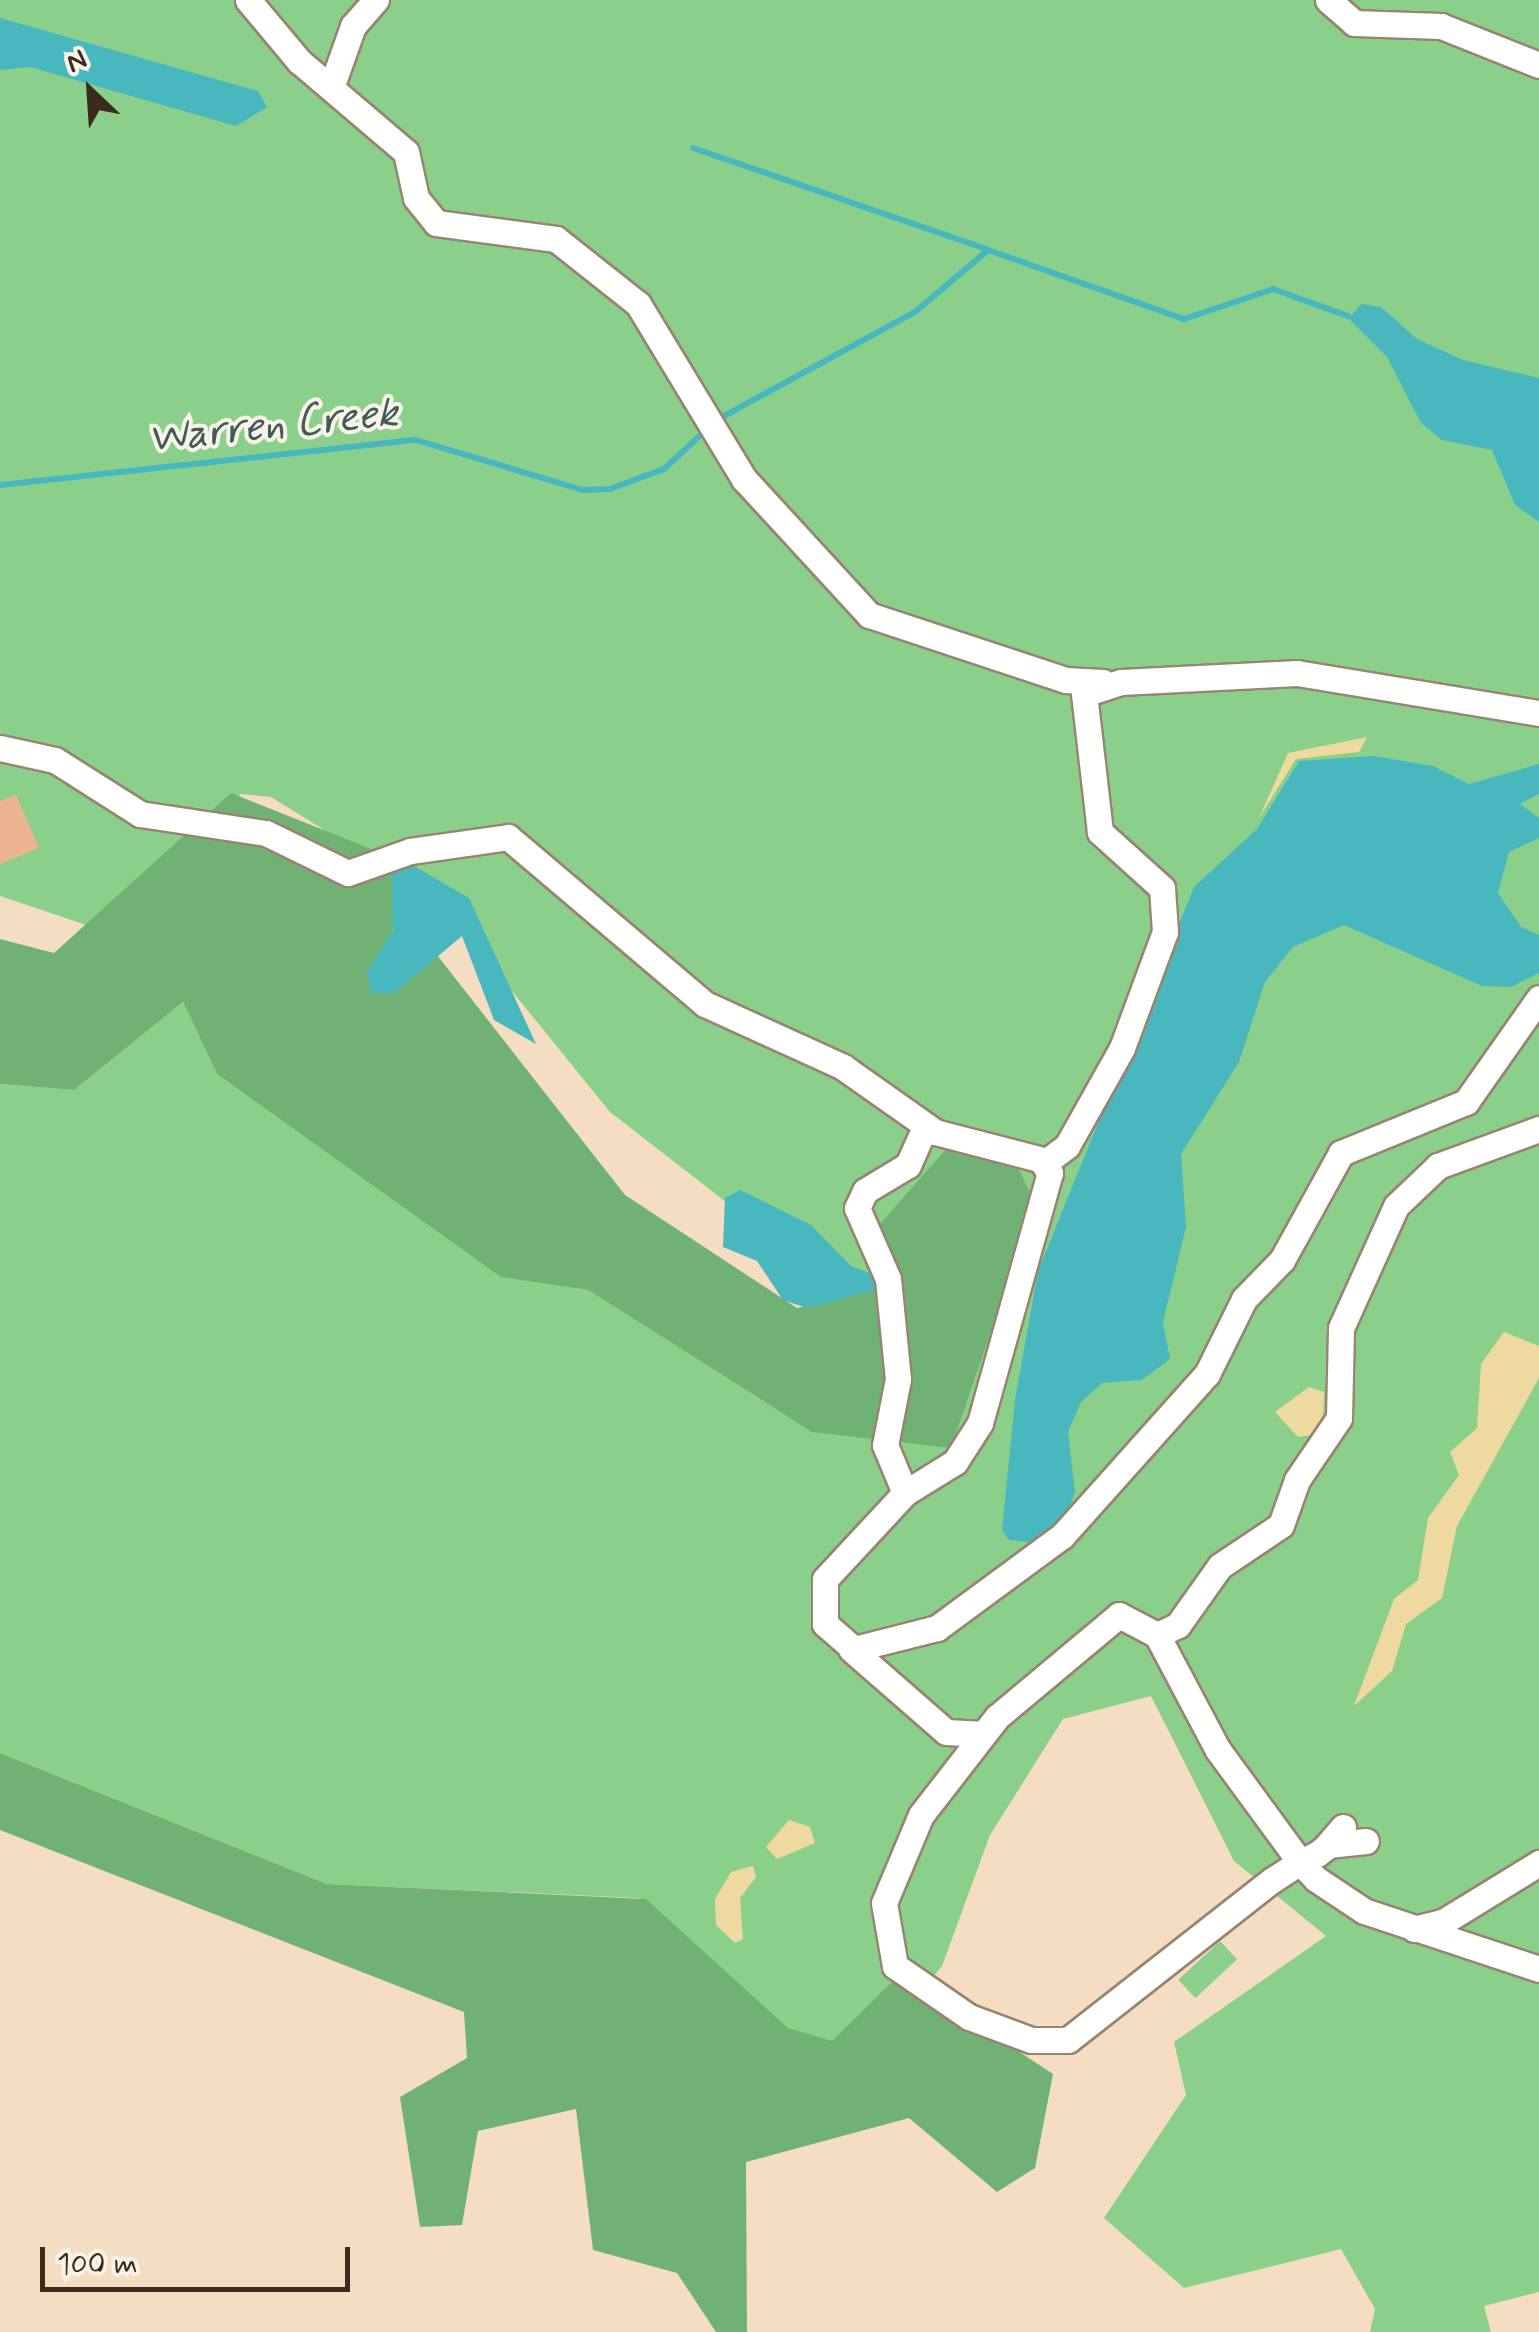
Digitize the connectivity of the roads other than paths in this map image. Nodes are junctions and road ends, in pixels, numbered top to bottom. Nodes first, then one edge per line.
1 (376, 0) edge
2 (1328, 0) edge
3 (250, 3) edge
4 (1539, 66) edge
5 (332, 85) junction
6 (1065, 680) junction
7 (1113, 683) junction
8 (1082, 706) junction
9 (1539, 713) edge
10 (0, 748) edge
11 (1539, 998) edge
12 (925, 1127) junction
13 (1539, 1130) edge
14 (1050, 1163) junction
15 (905, 1494) junction
16 (1157, 1635) junction
17 (851, 1649) junction
18 (980, 1734) junction
19 (1366, 1841) dead end
20 (1539, 1863) edge
21 (1299, 1871) junction
22 (1414, 1929) junction
23 (1539, 1969) edge

1 - 5 lane
2 - 4 lane
3 - 5 lane
5 - 6 lane
6 - 7 lane
6 - 8 lane
7 - 8 lane
7 - 9 lane
8 - 14 lane
10 - 12 lane
11 - 17 lane
12 - 14 lane
12 - 15 lane
13 - 16 lane
14 - 15 lane
15 - 17 lane
16 - 18 lane
16 - 21 lane
17 - 18 lane
18 - 21 lane
19 - 21 lane
20 - 22 lane
21 - 22 lane
22 - 23 lane

